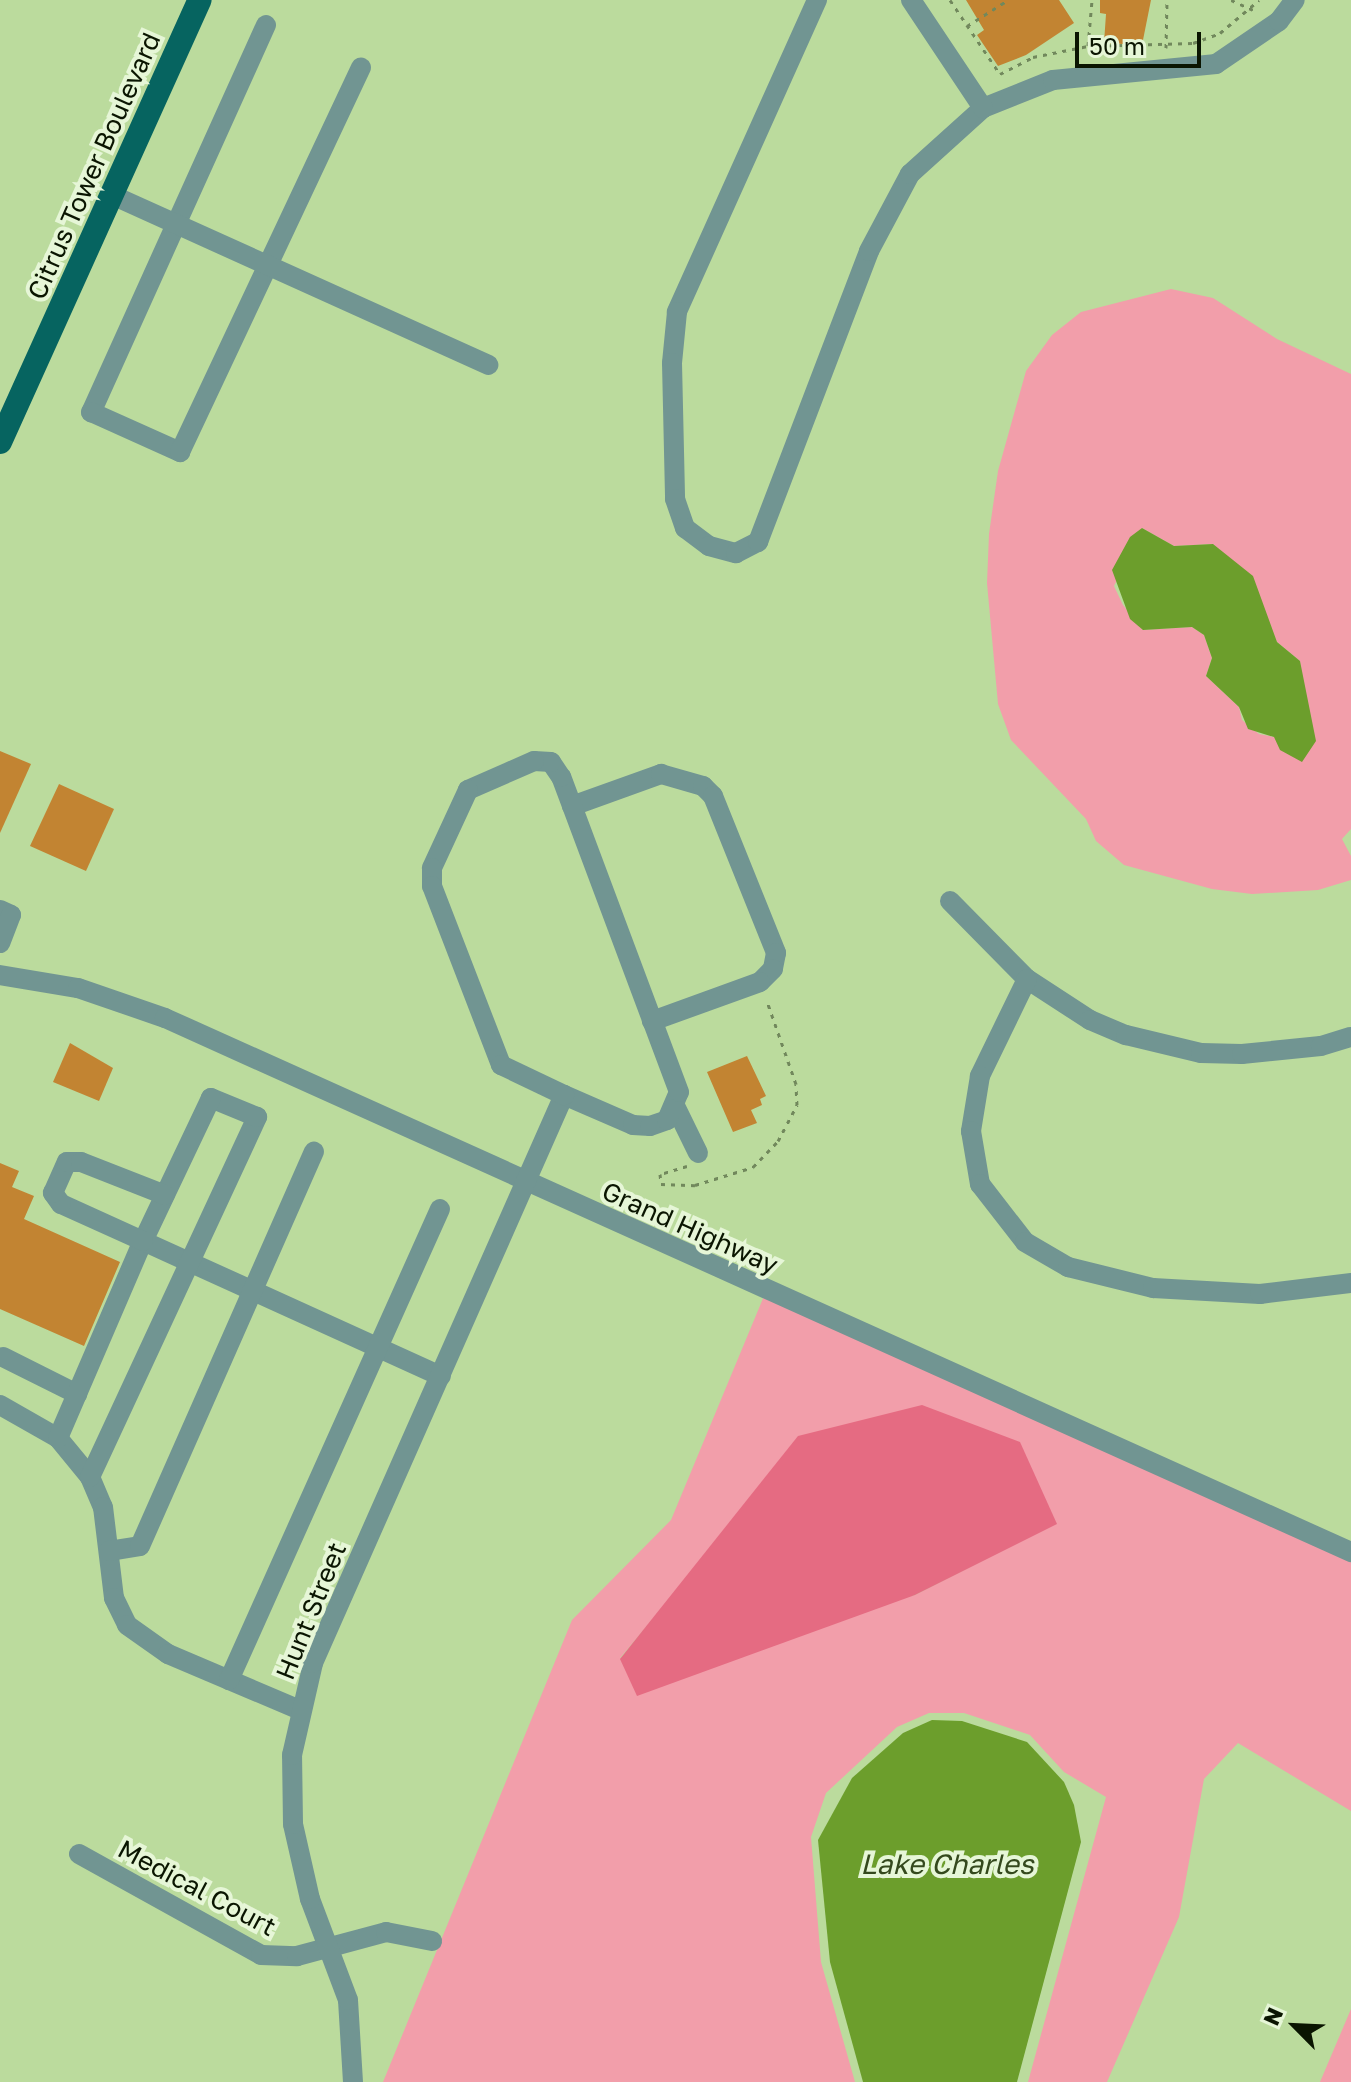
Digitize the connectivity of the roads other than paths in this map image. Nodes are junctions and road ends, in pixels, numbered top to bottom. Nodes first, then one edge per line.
1 (200, 0) edge
2 (817, 0) edge
3 (911, 0) edge
4 (1295, 0) edge
5 (266, 25) dead end
6 (361, 68) dead end
7 (983, 108) junction
8 (112, 195) junction
9 (176, 224) junction
10 (268, 266) junction
11 (488, 365) dead end
12 (0, 442) edge
13 (572, 806) junction
14 (950, 901) dead end
15 (0, 910) edge
16 (0, 943) edge
17 (0, 975) edge
18 (1027, 979) junction
19 (652, 1021) junction
20 (1351, 1037) edge
21 (564, 1095) junction
22 (676, 1108) junction
23 (314, 1152) dead end
24 (695, 1159) road end
25 (527, 1183) junction
26 (165, 1195) junction
27 (440, 1209) dead end
28 (143, 1241) junction
29 (189, 1261) junction
30 (1351, 1283) edge
31 (253, 1290) junction
32 (378, 1347) junction
33 (3, 1357) dead end
34 (441, 1376) junction
35 (77, 1394) junction
36 (0, 1405) edge
37 (58, 1438) junction
38 (90, 1477) junction
39 (109, 1551) junction
40 (1351, 1552) edge
41 (229, 1680) junction
42 (300, 1710) junction
43 (79, 1854) dead end
44 (432, 1941) dead end
45 (330, 1947) junction
46 (353, 2082) edge

1 - 8 main road, Citrus Tower Boulevard
2 - 7 street
3 - 7 street
4 - 7 street
5 - 9 street
6 - 10 street
8 - 9 street
8 - 12 main road, Citrus Tower Boulevard
9 - 10 street
9 - 10 street
10 - 11 street
13 - 19 street
13 - 19 street
13 - 21 street
14 - 18 street
15 - 16 street
17 - 25 street, Grand Highway
18 - 20 street
18 - 30 street
19 - 22 street
21 - 22 street
21 - 25 street, Hunt Street
22 - 24 street
23 - 31 street
25 - 34 street, Hunt Street
25 - 40 street, Grand Highway
26 - 28 street
26 - 28 street
26 - 29 street
27 - 32 street
28 - 29 street
28 - 35 street
29 - 31 street
29 - 38 street
31 - 32 street
31 - 39 street
32 - 34 street
32 - 41 street
33 - 35 street
34 - 42 street, Hunt Street
35 - 37 street
36 - 37 street
37 - 38 street
38 - 39 street
39 - 41 street
41 - 42 street
42 - 45 street, Hunt Street
43 - 45 street, Medical Court
44 - 45 street, Medical Court
45 - 46 street, Hunt Street

